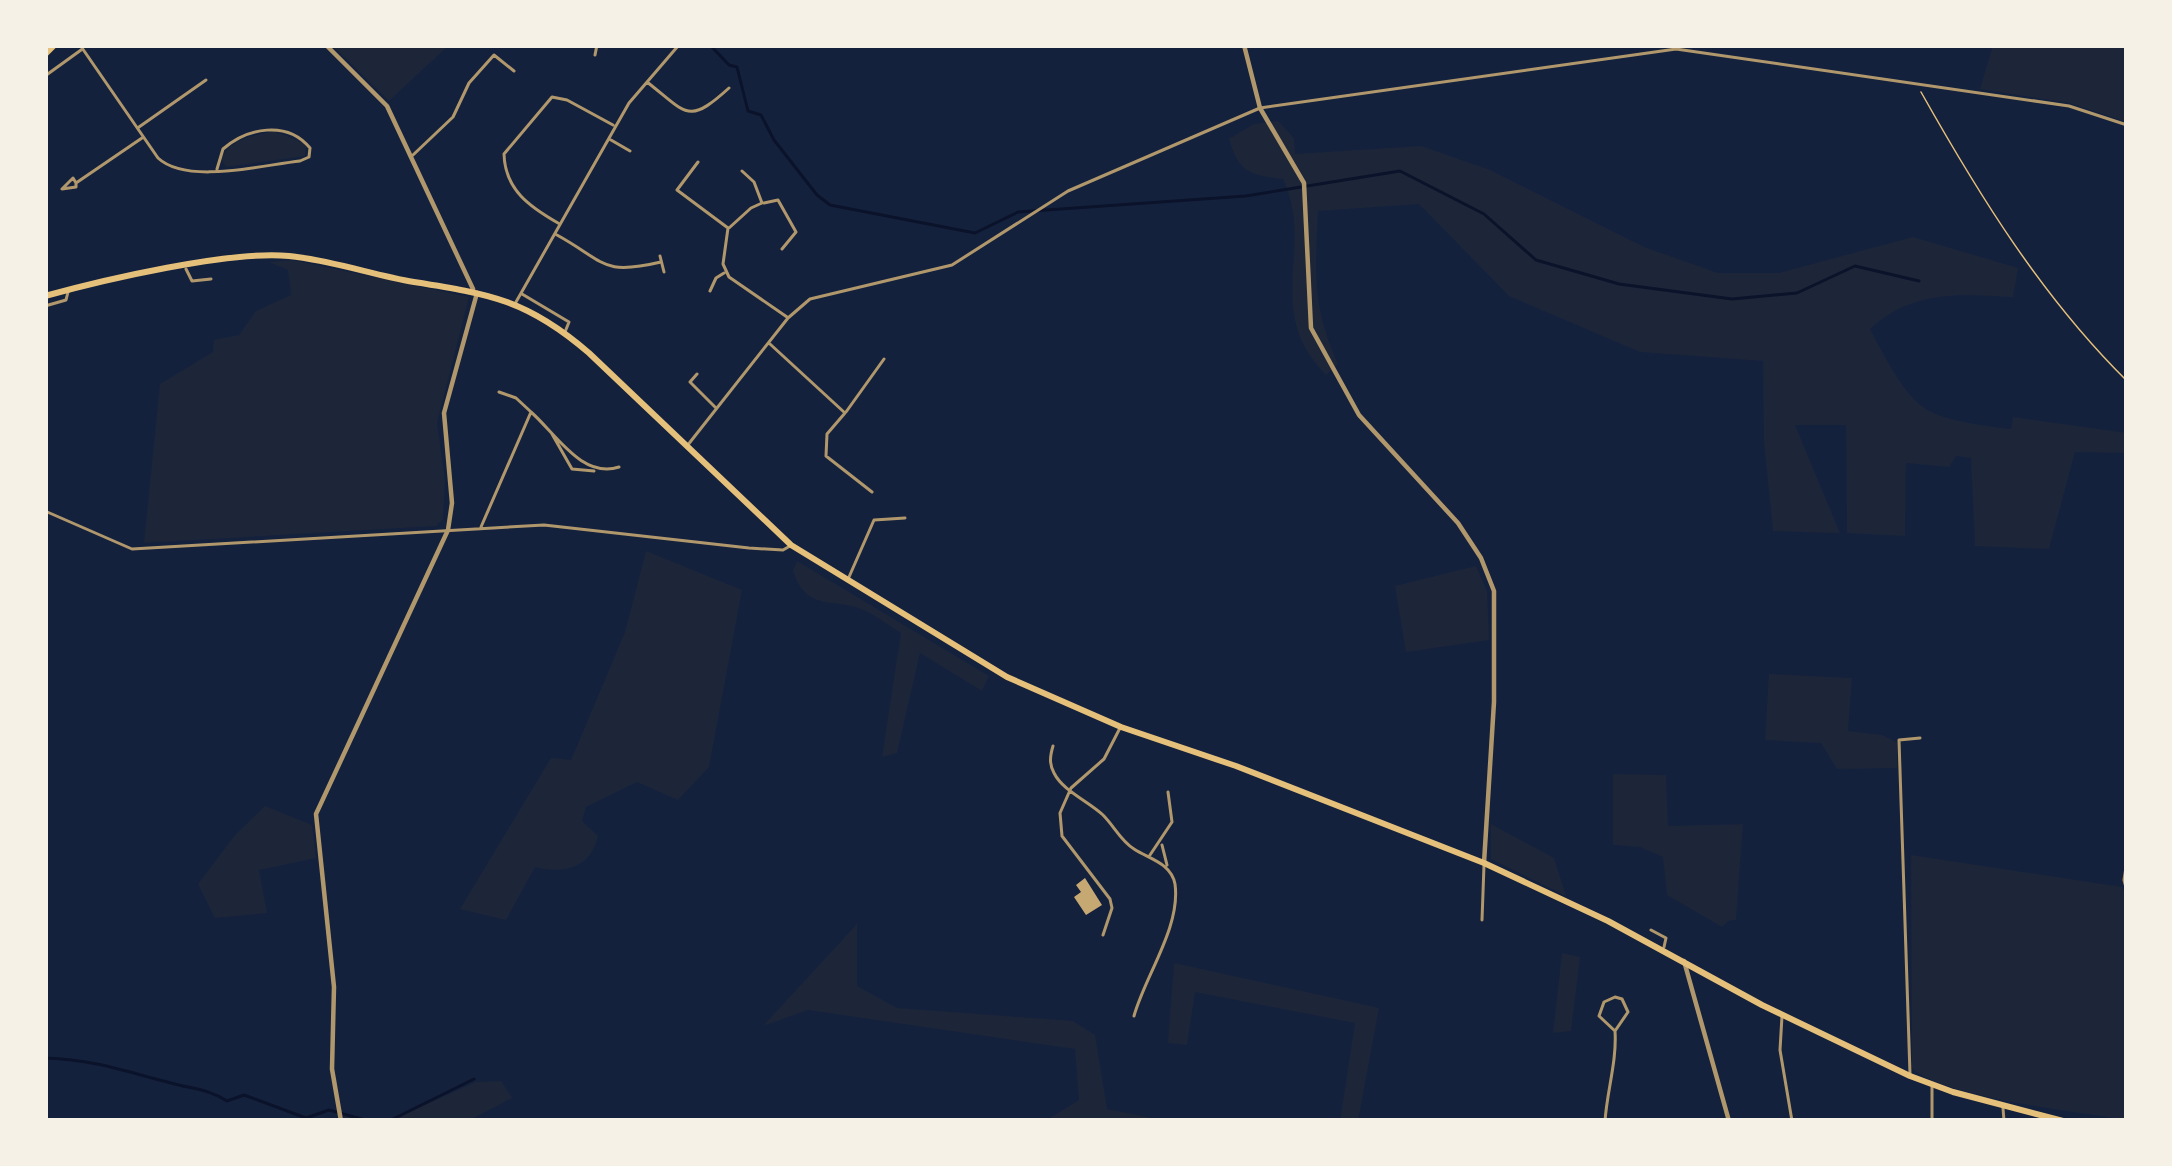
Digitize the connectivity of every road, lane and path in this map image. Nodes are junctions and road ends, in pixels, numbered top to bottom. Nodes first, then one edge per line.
1 (53, 45) edge
2 (240, 45) edge
3 (249, 45) edge
4 (326, 45) edge
5 (597, 45) edge
6 (662, 45) edge
7 (1244, 45) edge
8 (678, 46) edge
9 (81, 47) edge
10 (669, 52) junction
11 (45, 53) edge
12 (595, 55) dead end
13 (514, 71) dead end
14 (45, 76) edge
15 (206, 80) dead end
16 (646, 81) junction
17 (1916, 82) junction
18 (729, 88) dead end
19 (1260, 108) junction
20 (2127, 125) edge
21 (615, 126) junction
22 (138, 128) junction
23 (143, 137) junction
24 (609, 140) junction
25 (631, 151) dead end
26 (411, 156) junction
27 (694, 165) dead end
28 (217, 170) junction
29 (742, 171) dead end
30 (76, 183) dead end
31 (677, 190) junction
32 (672, 196) dead end
33 (788, 196) dead end
34 (778, 200) junction
35 (762, 203) junction
36 (560, 224) junction
37 (802, 227) dead end
38 (728, 228) junction
39 (796, 232) junction
40 (555, 234) junction
41 (782, 249) dead end
42 (186, 267) junction
43 (664, 272) dead end
44 (725, 272) junction
45 (211, 279) dead end
46 (69, 290) junction
47 (475, 290) junction
48 (710, 291) dead end
49 (520, 293) junction
50 (45, 296) edge
51 (515, 304) junction
52 (45, 306) edge
53 (788, 318) junction
54 (565, 332) junction
55 (769, 343) junction
56 (884, 359) dead end
57 (697, 374) dead end
58 (2127, 381) edge
59 (500, 392) dead end
60 (716, 408) junction
61 (531, 412) junction
62 (845, 413) junction
63 (550, 429) junction
64 (686, 446) junction
65 (619, 467) dead end
66 (596, 471) junction
67 (872, 492) dead end
68 (45, 511) edge
69 (905, 518) dead end
70 (481, 529) junction
71 (448, 530) junction
72 (791, 544) junction
73 (848, 582) junction
74 (1121, 727) junction
75 (1920, 738) dead end
76 (1053, 746) dead end
77 (1071, 788) junction
78 (1168, 792) dead end
79 (1169, 804) junction
80 (1179, 804) dead end
81 (1161, 844) junction
82 (1149, 856) junction
83 (2127, 861) edge
84 (1484, 863) junction
85 (1168, 869) junction
86 (2127, 891) edge
87 (1482, 920) dead end
88 (1651, 929) dead end
89 (1103, 935) dead end
90 (1664, 949) junction
91 (1684, 961) junction
92 (1783, 1015) junction
93 (1134, 1016) dead end
94 (1615, 1031) junction
95 (1910, 1076) junction
96 (1932, 1085) junction
97 (2003, 1106) junction
98 (341, 1121) edge
99 (1605, 1121) edge
100 (1729, 1121) edge
101 (1792, 1121) edge
102 (1932, 1121) edge
103 (2004, 1121) edge
104 (2063, 1121) edge

1 - 11 highway
2 - 3 street
4 - 26 street
5 - 12 street
6 - 10 street
7 - 19 street
8 - 10 street
9 - 14 street
9 - 22 street
10 - 16 street
13 - 26 street
15 - 22 street
16 - 18 street
16 - 21 street
17 - 19 street
17 - 20 street
17 - 58 path
19 - 53 street
19 - 84 street
21 - 24 street
21 - 36 street
22 - 23 street
23 - 28 street
23 - 30 street
24 - 25 street
24 - 36 street
26 - 47 street
27 - 31 street
28 - 28 street
29 - 35 street
31 - 32 street
31 - 38 street
33 - 34 street
34 - 35 street
34 - 39 street
35 - 38 street
36 - 40 street
37 - 39 street
38 - 44 street
39 - 41 street
40 - 43 street
40 - 49 street
42 - 45 street
42 - 46 main road
42 - 47 main road
44 - 48 street
44 - 53 street
46 - 50 main road
46 - 52 street
47 - 51 main road
47 - 71 street
49 - 51 street
49 - 54 street
51 - 54 main road
53 - 55 street
54 - 64 main road
55 - 60 street
55 - 62 street
56 - 62 street
57 - 60 street
59 - 61 street
60 - 64 street
61 - 63 street
61 - 70 street
62 - 67 street
63 - 66 street
63 - 66 street
64 - 72 main road
65 - 66 street
68 - 71 street
69 - 73 street
70 - 71 street
70 - 72 street
71 - 98 street
72 - 73 main road
73 - 74 main road
74 - 77 street
74 - 84 main road
75 - 95 street
76 - 77 street
77 - 82 street
77 - 89 street
78 - 79 street
79 - 80 street
79 - 81 street
81 - 82 street
81 - 85 street
82 - 85 street
83 - 86 street
84 - 87 street
84 - 90 main road
85 - 93 street
88 - 90 street
90 - 91 main road
91 - 92 main road
91 - 100 street
92 - 95 main road
92 - 101 street
94 - 94 street
94 - 99 street
95 - 96 main road
96 - 97 main road
96 - 102 street
97 - 103 street
97 - 104 main road

